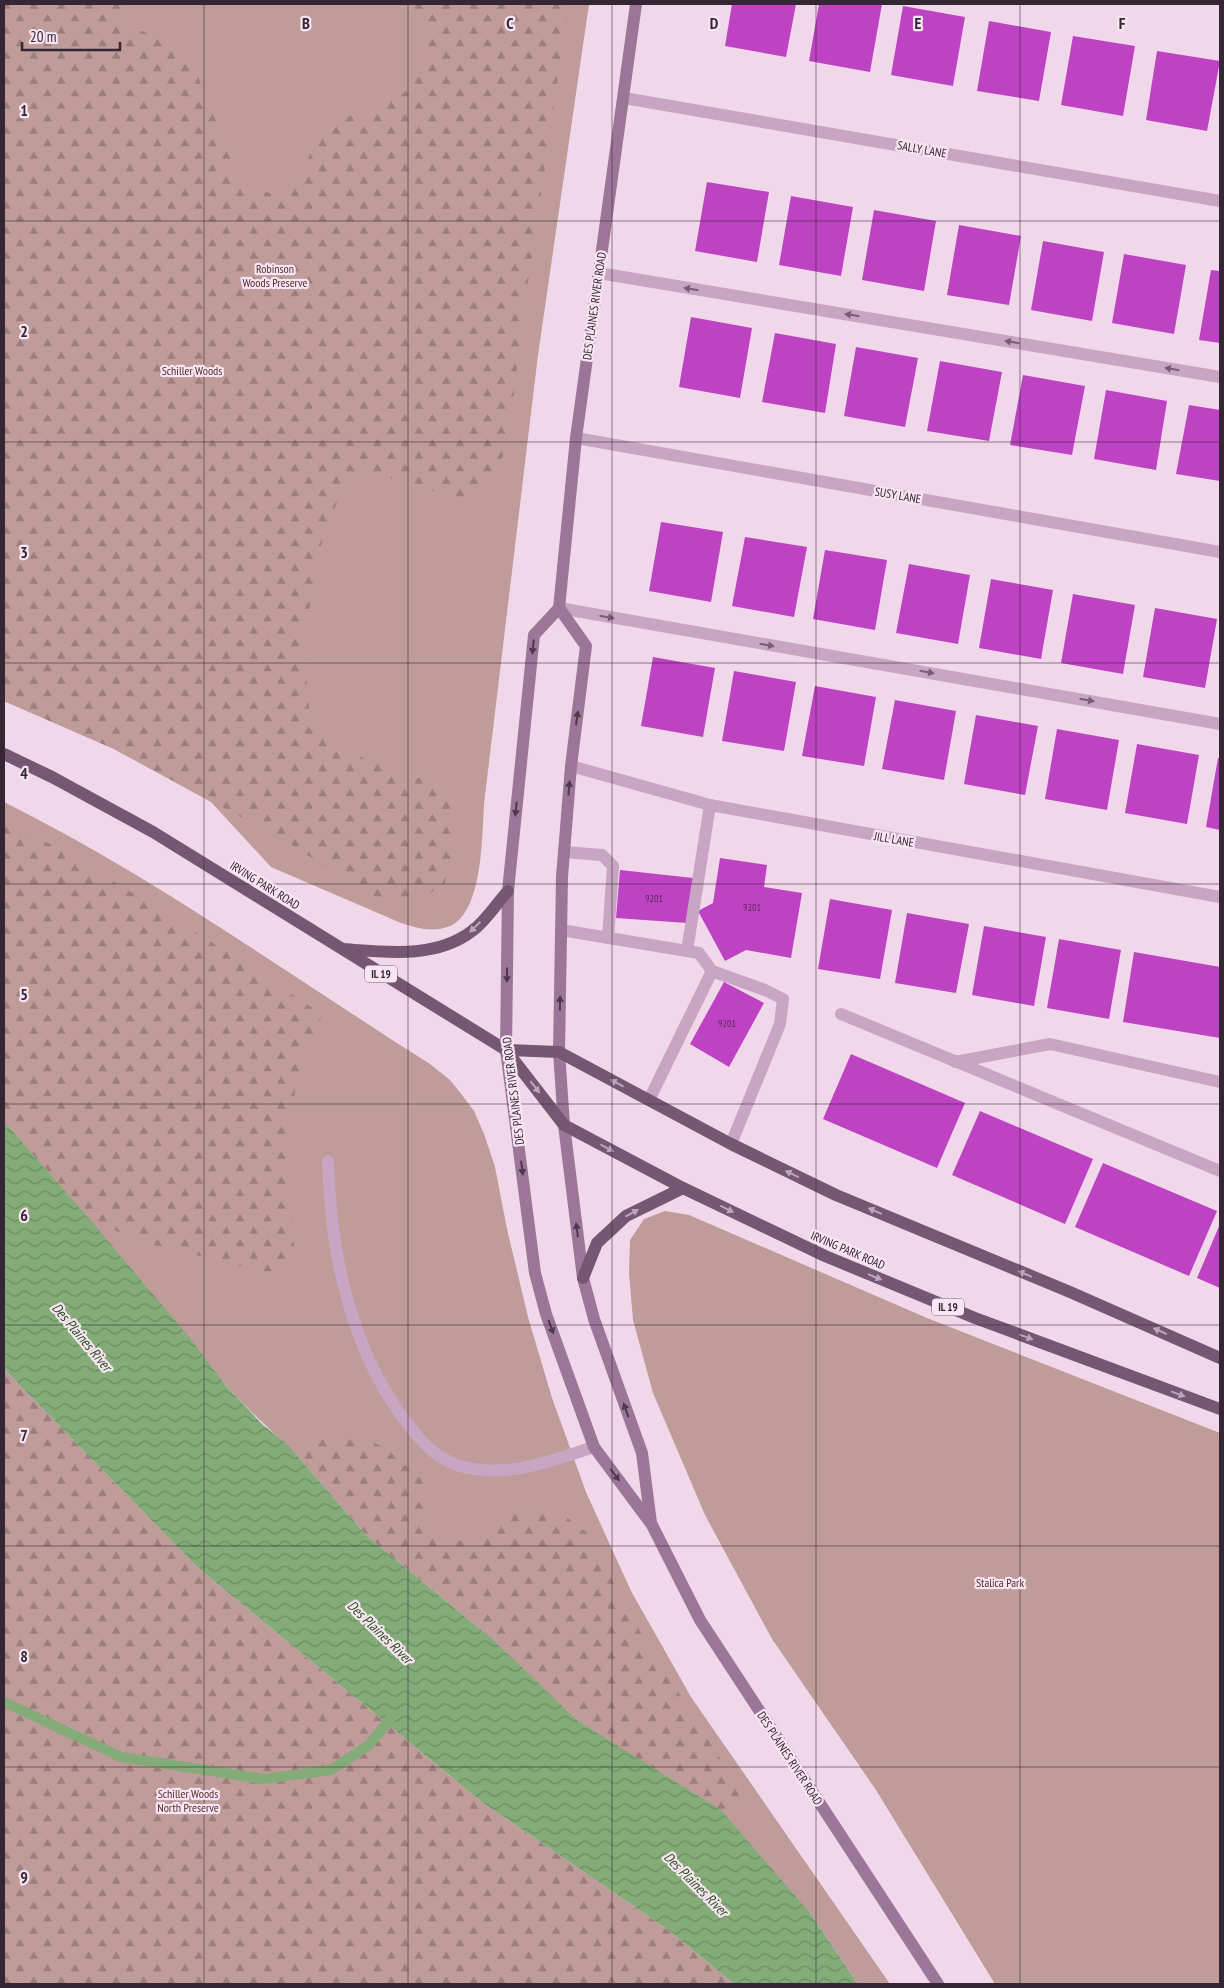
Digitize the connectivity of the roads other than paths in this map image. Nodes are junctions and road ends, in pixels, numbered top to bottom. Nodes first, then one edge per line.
1 (636, 4) edge
2 (624, 98) junction
3 (1220, 201) edge
4 (599, 273) junction
5 (1220, 377) edge
6 (576, 438) junction
7 (1220, 552) edge
8 (559, 608) junction
9 (1220, 724) edge
10 (4, 754) edge
11 (570, 766) junction
12 (710, 805) junction
13 (564, 852) junction
14 (508, 891) junction
15 (1220, 897) edge
16 (562, 930) junction
17 (608, 938) junction
18 (341, 949) junction
19 (687, 951) junction
20 (712, 971) junction
21 (841, 1014) dead end
22 (506, 1050) junction
23 (559, 1052) junction
24 (955, 1062) junction
25 (1220, 1082) edge
26 (649, 1100) junction
27 (564, 1125) junction
28 (731, 1144) junction
29 (328, 1161) dead end
30 (1220, 1171) edge
31 (684, 1188) junction
32 (583, 1278) junction
33 (1220, 1358) edge
34 (1220, 1409) edge
35 (594, 1447) junction
36 (652, 1525) junction
37 (938, 1984) edge

1 - 2 main road, DES PLAINES RIVER ROAD
2 - 3 street, SALLY LANE
2 - 4 main road, DES PLAINES RIVER ROAD
5 -> 4 street
4 - 6 main road, DES PLAINES RIVER ROAD
6 - 7 street, SUSY LANE
6 - 8 main road, DES PLAINES RIVER ROAD
8 -> 9 street
11 -> 8 main road, DES PLAINES RIVER ROAD
8 -> 14 main road, DES PLAINES RIVER ROAD
10 - 18 main road, IRVING PARK ROAD / IL 19
11 - 12 street, JILL LANE
13 -> 11 main road, DES PLAINES RIVER ROAD
12 - 15 street, JILL LANE
12 - 19 street
13 - 16 main road, DES PLAINES RIVER ROAD
13 - 17 street
14 -> 18 main road
14 -> 22 main road, DES PLAINES RIVER ROAD
16 - 17 street
23 -> 16 main road, DES PLAINES RIVER ROAD
17 - 19 street
18 - 22 main road, IRVING PARK ROAD / IL 19
19 - 20 street
20 - 26 street
20 - 28 street
21 - 24 street
22 - 23 main road, IRVING PARK ROAD / IL 19
22 -> 27 main road, IRVING PARK ROAD / IL 19
22 -> 35 main road, DES PLAINES RIVER ROAD
26 -> 23 main road, IRVING PARK ROAD / IL 19
23 - 27 main road, DES PLAINES RIVER ROAD
24 - 25 street
24 - 30 street
26 - 28 main road, IRVING PARK ROAD / IL 19
27 -> 31 main road, IRVING PARK ROAD / IL 19
32 -> 27 main road, DES PLAINES RIVER ROAD
33 -> 28 main road, IRVING PARK ROAD / IL 19
29 - 35 street
32 -> 31 main road
31 -> 34 main road, IRVING PARK ROAD / IL 19
36 -> 32 main road, DES PLAINES RIVER ROAD
35 -> 36 main road, DES PLAINES RIVER ROAD
36 - 37 main road, DES PLAINES RIVER ROAD

